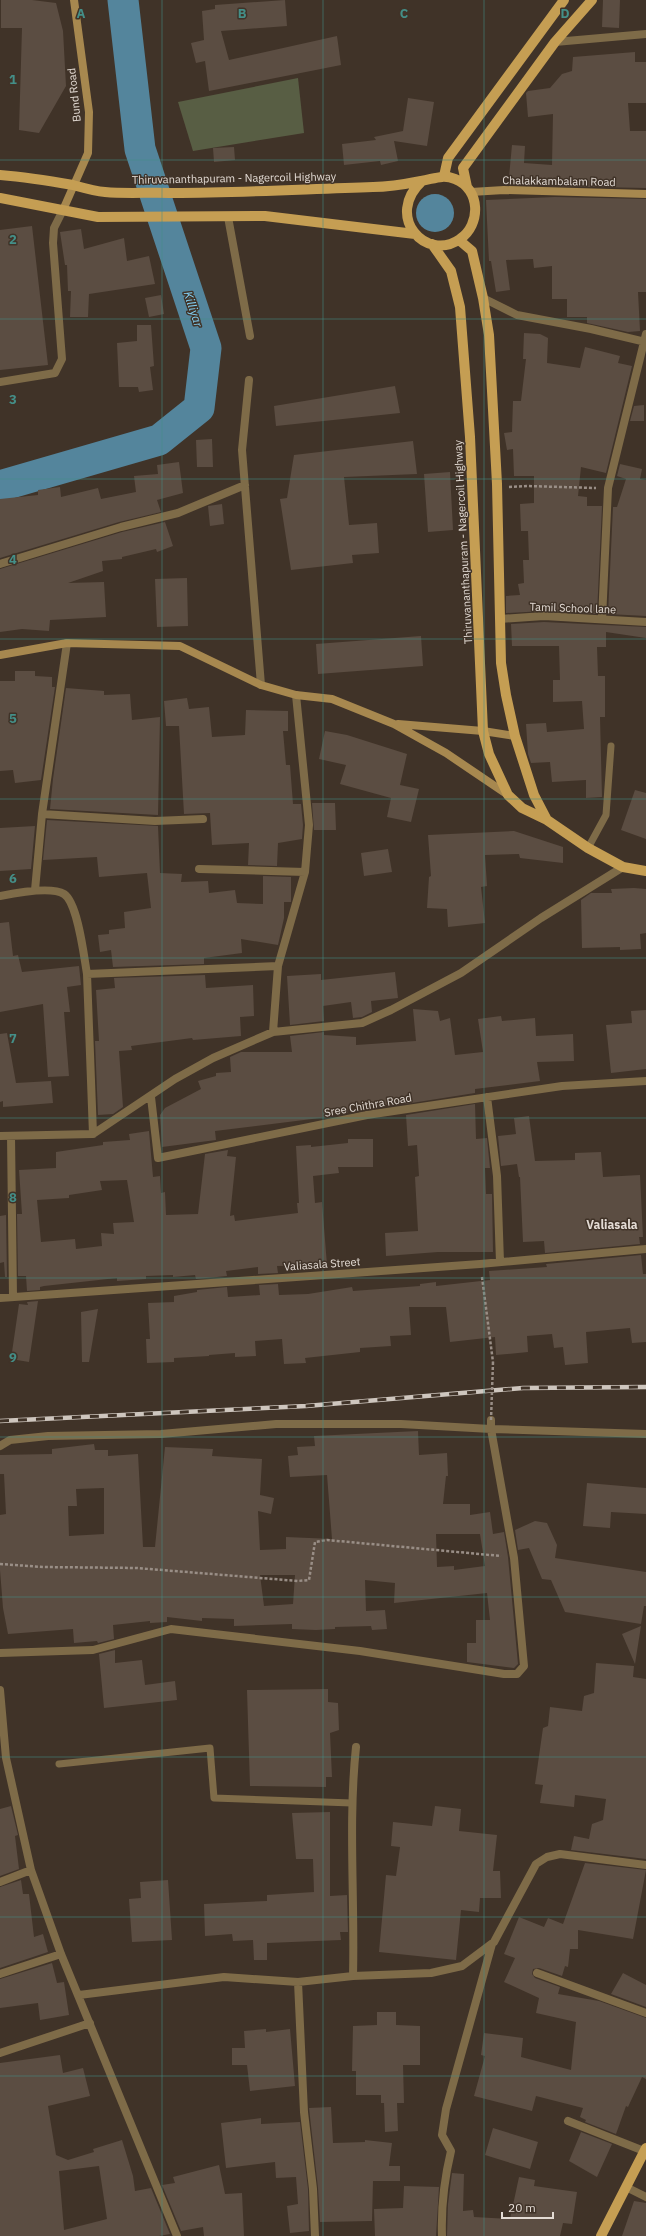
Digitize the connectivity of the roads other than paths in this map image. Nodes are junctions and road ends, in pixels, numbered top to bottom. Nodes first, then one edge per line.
1 (74, 0) edge
2 (564, 0) edge
3 (592, 0) edge
4 (646, 34) edge
5 (533, 40) junction
6 (555, 42) junction
7 (0, 175) edge
8 (444, 176) junction
9 (422, 181) junction
10 (72, 185) junction
11 (469, 189) junction
12 (646, 194) edge
13 (0, 198) edge
14 (63, 210) junction
15 (228, 217) junction
16 (415, 234) junction
17 (459, 240) junction
18 (432, 244) junction
19 (483, 298) junction
20 (250, 336) dead end
21 (646, 339) edge
22 (249, 380) dead end
23 (0, 382) edge
24 (245, 485) junction
25 (0, 564) edge
26 (500, 619) junction
27 (602, 619) junction
28 (646, 622) edge
29 (67, 643) junction
30 (0, 655) edge
31 (261, 684) junction
32 (296, 695) junction
33 (394, 724) junction
34 (483, 731) junction
35 (515, 736) junction
36 (611, 746) dead end
37 (508, 795) junction
38 (42, 814) junction
39 (203, 819) dead end
40 (547, 820) junction
41 (588, 848) junction
42 (623, 867) junction
43 (199, 869) dead end
44 (646, 871) edge
45 (305, 872) junction
46 (35, 890) junction
47 (0, 896) edge
48 (278, 966) junction
49 (87, 974) junction
50 (273, 1032) junction
51 (646, 1081) edge
52 (151, 1097) junction
53 (487, 1097) junction
54 (93, 1134) junction
55 (0, 1136) edge
56 (11, 1136) junction
57 (646, 1249) edge
58 (500, 1262) junction
59 (13, 1296) junction
60 (0, 1298) edge
61 (491, 1420) road end
62 (491, 1429) junction
63 (646, 1434) edge
64 (0, 1446) edge
65 (0, 1653) edge
66 (0, 1690) edge
67 (356, 1747) dead end
68 (59, 1764) dead end
69 (352, 1803) junction
70 (646, 1865) edge
71 (31, 1870) junction
72 (0, 1882) edge
73 (492, 1944) junction
74 (61, 1954) junction
75 (537, 1973) dead end
76 (0, 1974) edge
77 (353, 1976) junction
78 (298, 1982) junction
79 (78, 1995) junction
80 (646, 2013) edge
81 (90, 2023) junction
82 (0, 2053) edge
83 (568, 2121) dead end
84 (645, 2149) edge
85 (626, 2187) junction
86 (646, 2197) edge
87 (177, 2236) edge
88 (315, 2236) edge
89 (442, 2236) edge
90 (601, 2236) edge

1 - 10 street, Bund Road
2 - 5 main road
3 - 6 main road
4 - 6 street
5 - 6 main road
5 - 8 main road
6 - 11 main road
7 - 10 main road, Thiruvananthapuram - Nagercoil Highway
8 - 9 main road, Thiruvananthapuram - Nagercoil Highway
8 - 11 main road
9 - 10 main road, Thiruvananthapuram - Nagercoil Highway
9 - 16 main road
10 - 14 street, Bund Road
11 - 12 street, Chalakkambalam Road
11 - 17 main road
13 - 14 main road, Thiruvananthapuram - Nagercoil Highway
14 - 15 main road, Thiruvananthapuram - Nagercoil Highway
14 - 23 street
15 - 16 main road, Thiruvananthapuram - Nagercoil Highway
15 - 20 street
16 - 18 main road, Thiruvananthapuram - Nagercoil Highway
17 - 18 main road
17 - 19 main road, Thiruvananthapuram - Nagercoil Highway
18 - 34 main road, Thiruvananthapuram - Nagercoil Highway
19 - 21 street
19 - 26 main road, Thiruvananthapuram - Nagercoil Highway
21 - 27 street
22 - 24 street
24 - 25 street
24 - 31 street
26 - 27 street, Tamil School lane
26 - 35 main road, Thiruvananthapuram - Nagercoil Highway
27 - 28 street, Tamil School lane
29 - 30 street
29 - 31 street
29 - 38 street
31 - 32 street
32 - 33 street
32 - 45 street
33 - 34 street
33 - 37 street
34 - 35 street
34 - 37 main road, Thiruvananthapuram - Nagercoil Highway
35 - 40 main road, Thiruvananthapuram - Nagercoil Highway
36 - 41 lane
37 - 40 main road, Thiruvananthapuram - Nagercoil Highway
38 - 39 street
38 - 46 street
40 - 41 main road, Thiruvananthapuram - Nagercoil Highway
41 - 42 main road, Thiruvananthapuram - Nagercoil Highway
42 - 44 main road, Thiruvananthapuram - Nagercoil Highway
42 - 50 street
43 - 45 street
45 - 48 street
46 - 47 street
46 - 49 street
48 - 49 street
48 - 50 street
49 - 54 street
50 - 52 street
51 - 53 street, Sree Chithra Road
52 - 53 street, Sree Chithra Road
52 - 54 street
53 - 58 street
54 - 56 street
55 - 56 street
56 - 59 street
57 - 58 street, Valiasala Street
58 - 59 street, Valiasala Street
59 - 60 street, Valiasala Street
61 - 62 street
62 - 63 street
62 - 64 street
62 - 65 street
66 - 71 street
67 - 69 street
68 - 69 lane
69 - 77 street
70 - 73 street
71 - 72 street
71 - 74 street
73 - 77 street
73 - 89 street
74 - 76 street
74 - 79 street
75 - 80 street
77 - 78 street
78 - 79 street
78 - 88 street
79 - 81 street
81 - 82 street
81 - 87 street
83 - 84 street
84 - 85 main road
85 - 86 street
85 - 90 main road

